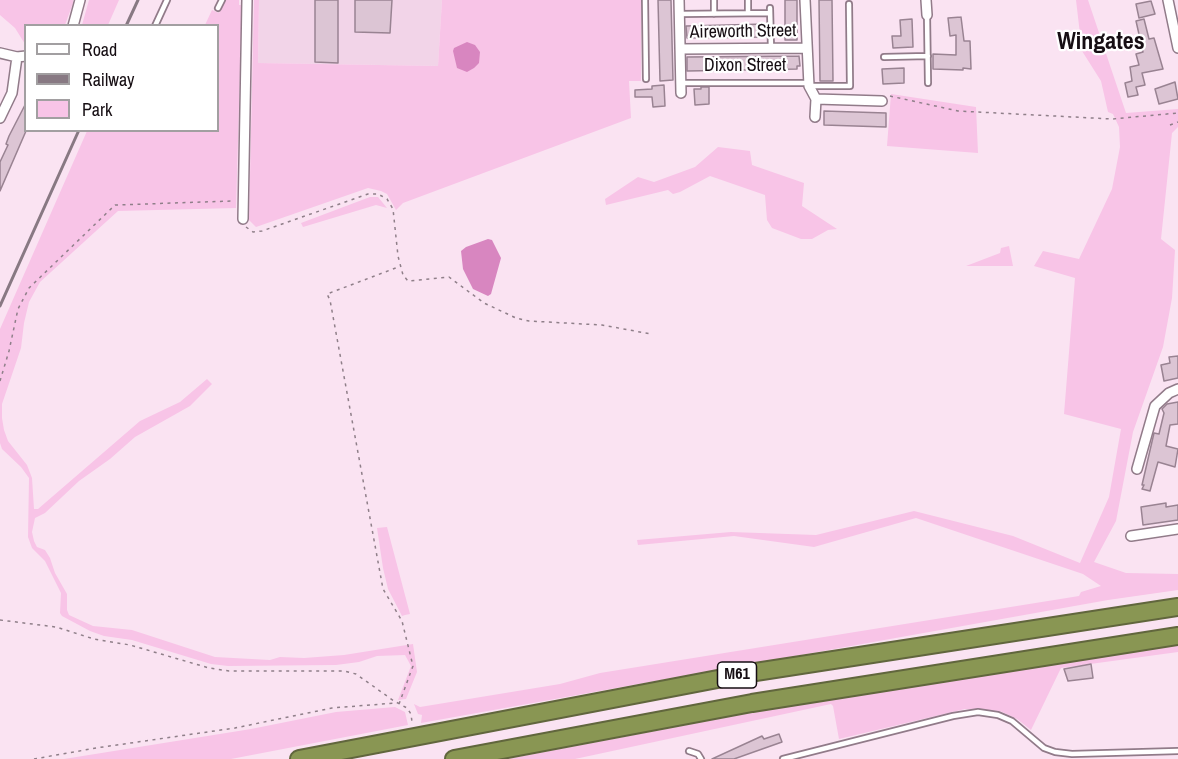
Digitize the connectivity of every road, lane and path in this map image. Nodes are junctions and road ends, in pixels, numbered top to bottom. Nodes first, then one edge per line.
1 (80, 0) edge
2 (167, 0) edge
3 (222, 0) edge
4 (247, 0) edge
5 (645, 0) edge
6 (679, 0) edge
7 (714, 0) edge
8 (748, 0) edge
9 (805, 0) edge
10 (926, 0) edge
11 (1168, 0) edge
12 (849, 4) dead end
13 (218, 8) dead end
14 (748, 13) junction
15 (679, 14) junction
16 (714, 14) junction
17 (927, 15) joint
18 (74, 24) edge
19 (156, 24) edge
20 (1176, 28) edge
21 (771, 48) junction
22 (807, 48) junction
23 (1178, 48) edge
24 (680, 49) junction
25 (0, 53) edge
26 (21, 56) edge
27 (928, 56) junction
28 (884, 57) dead end
29 (646, 79) dead end
30 (928, 82) dead end
31 (681, 83) junction
32 (809, 85) junction
33 (681, 93) dead end
34 (883, 98) joint
35 (816, 99) junction
36 (1178, 113) edge
37 (815, 117) dead end
38 (0, 118) edge
39 (1178, 122) edge
40 (1170, 125) dead end
41 (243, 201) junction
42 (243, 219) joint
43 (400, 266) junction
44 (651, 334) dead end
45 (0, 381) edge
46 (1178, 389) edge
47 (1137, 469) dead end
48 (1178, 529) edge
49 (1131, 536) dead end
50 (1178, 607) edge
51 (0, 620) edge
52 (1178, 636) edge
53 (396, 703) junction
54 (399, 704) junction
55 (412, 723) dead end
56 (689, 751) dead end
57 (1178, 751) edge
58 (34, 759) edge
59 (299, 759) edge
60 (454, 759) edge
61 (701, 759) edge
62 (783, 759) edge

1 - 18 street
2 - 19 lane
3 - 13 lane
4 - 41 street
5 - 29 lane
6 - 15 street
7 - 16 lane
8 - 14 lane
9 - 22 street, Dixon Street
10 - 17 street
11 - 20 street
12 - 32 lane
14 - 16 lane
14 - 21 lane
15 - 16 lane
15 - 24 street
17 - 27 lane
20 - 23 street
21 - 22 street, Aireworth Street
21 - 24 street, Aireworth Street
22 - 32 street, Dixon Street
24 - 31 street
25 - 26 street
26 - 38 street
27 - 28 lane
27 - 30 lane
31 - 32 lane, Dixon Street
31 - 33 street
32 - 35 street
34 - 35 street
34 - 36 path
35 - 37 street
39 - 40 path
41 - 42 street
41 - 45 path
42 - 43 path
43 - 44 path
43 - 54 path
46 - 47 street
48 - 49 street
50 - 59 highway, M61
51 - 53 path
52 - 60 highway, M61
53 - 54 path
53 - 58 path
54 - 55 path
56 - 61 lane
57 - 62 lane

